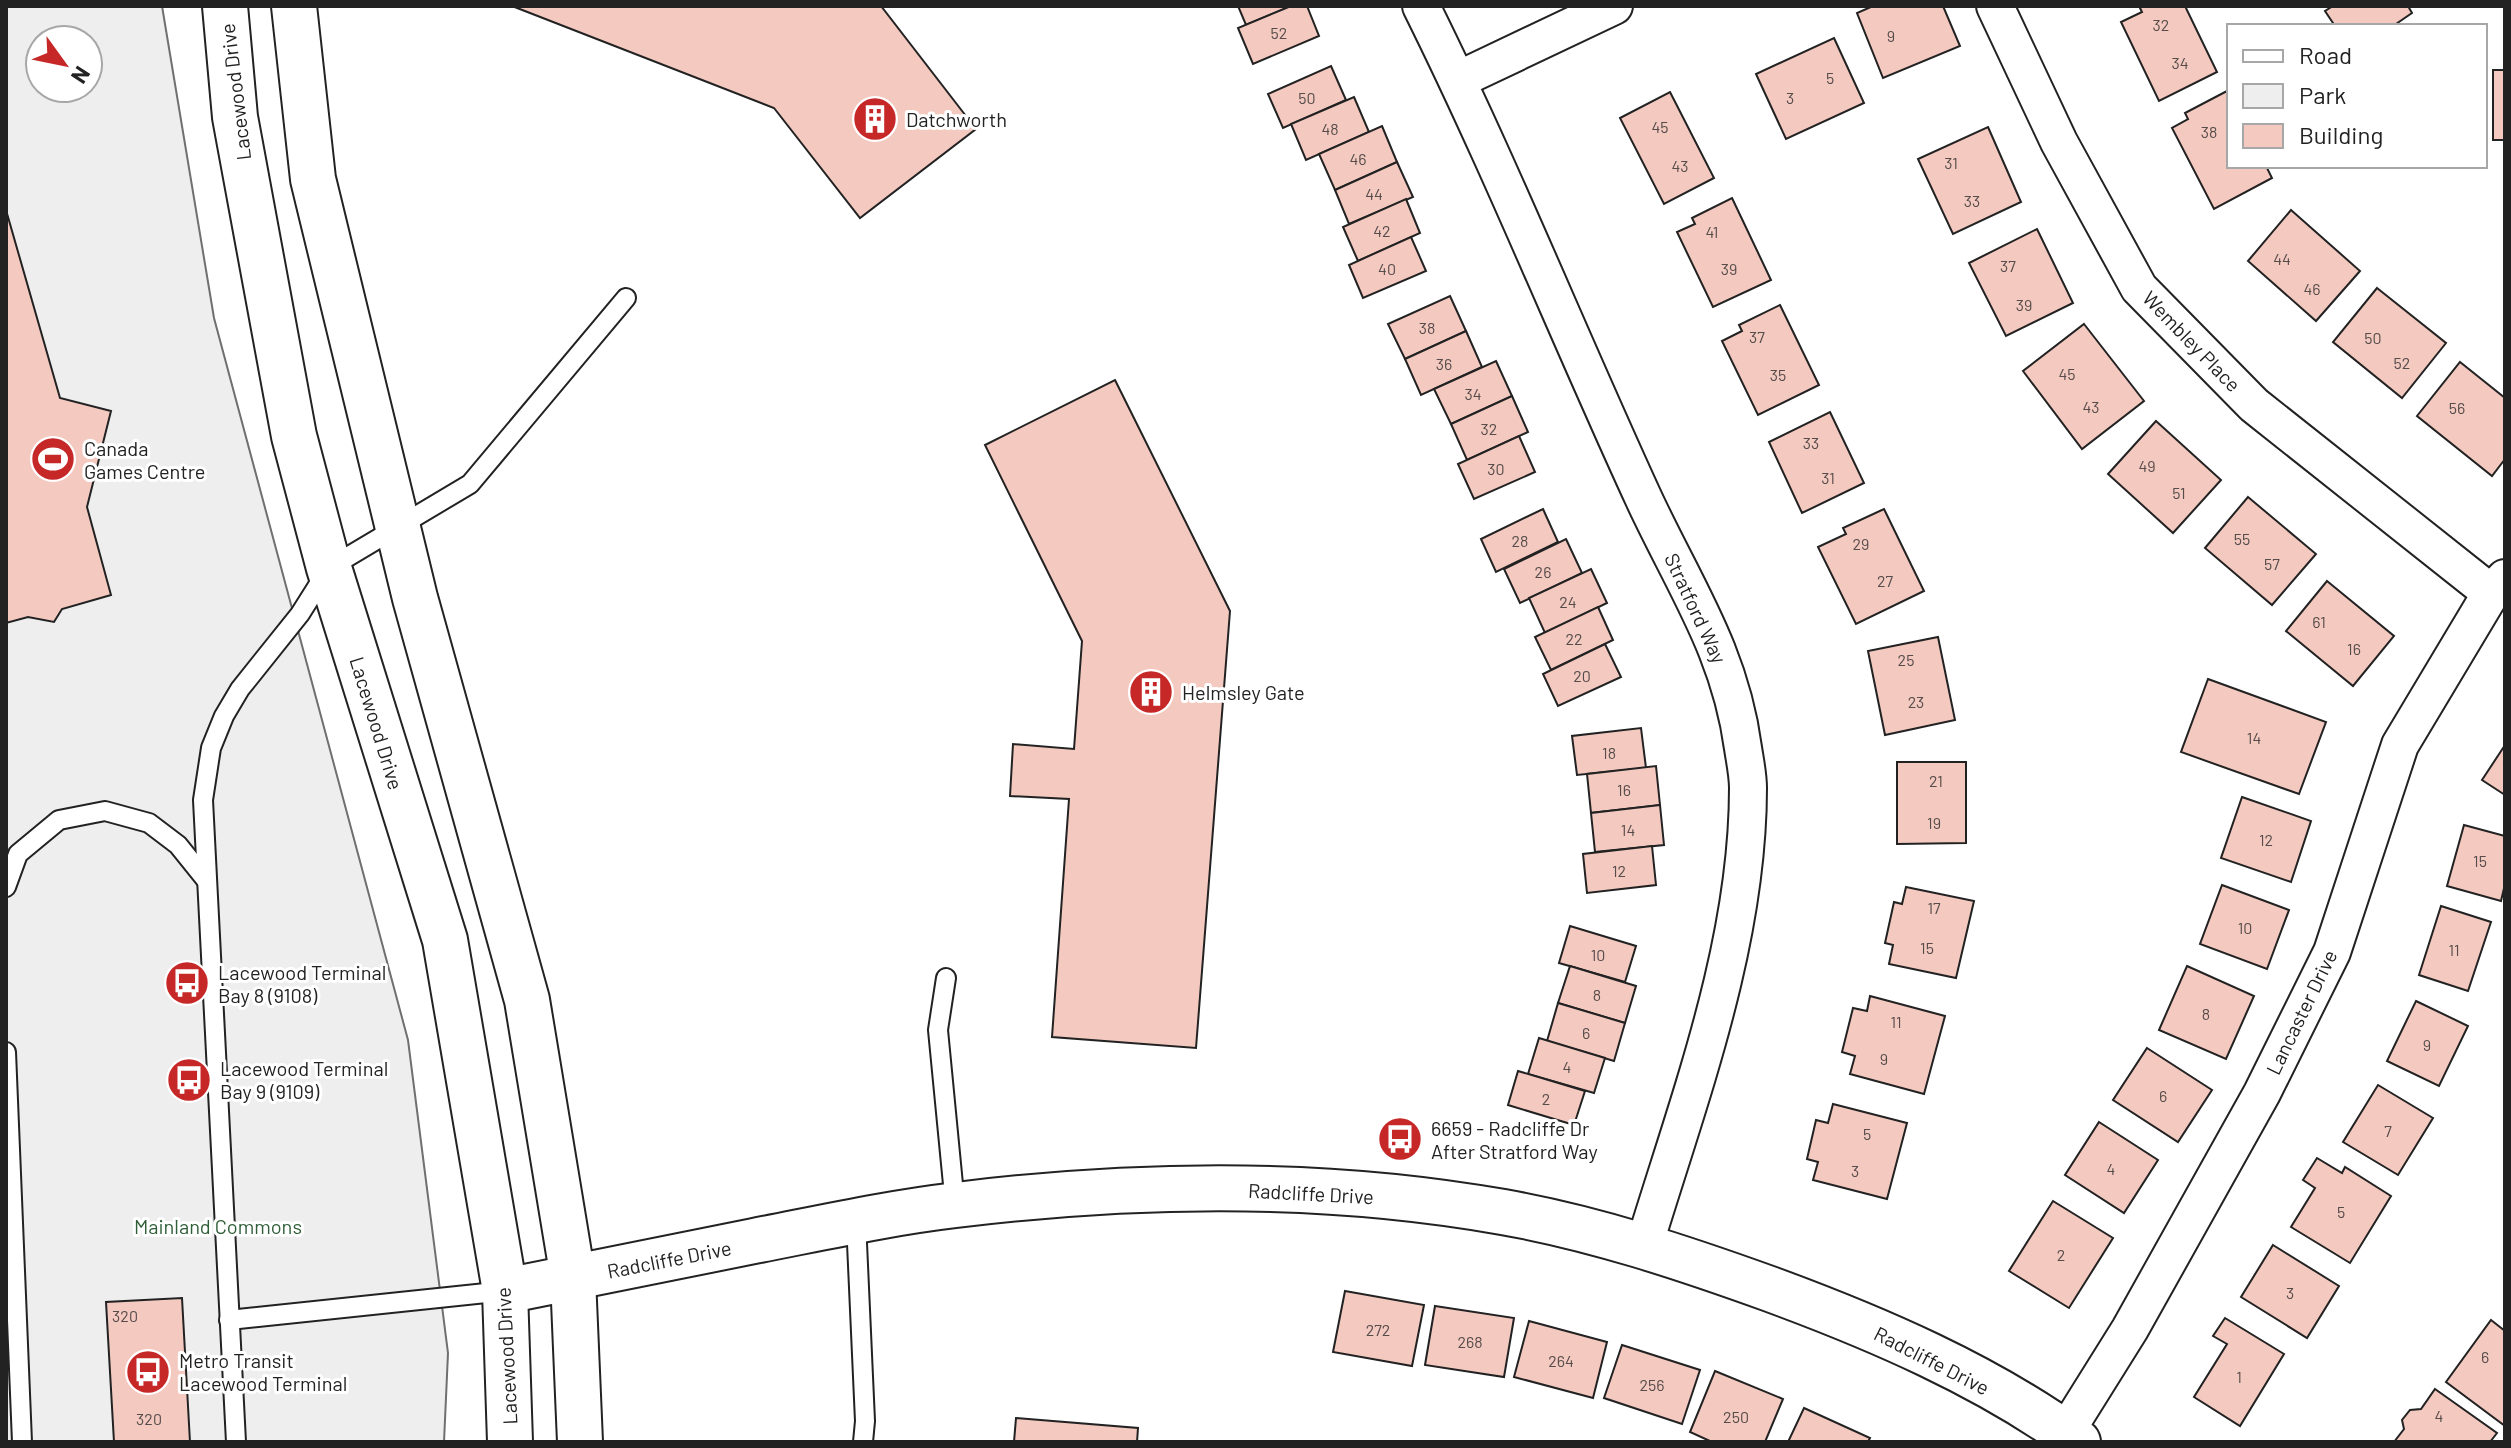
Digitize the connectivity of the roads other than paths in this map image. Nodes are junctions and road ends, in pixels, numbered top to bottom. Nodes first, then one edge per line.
1 (225, 6) edge
2 (294, 6) edge
3 (1421, 6) edge
4 (1614, 6) edge
5 (1995, 6) edge
6 (1458, 80) junction
7 (626, 298) dead end
8 (396, 527) junction
9 (329, 568) junction
10 (2498, 586) edge
11 (207, 881) junction
12 (6, 887) edge
13 (946, 978) dead end
14 (6, 1052) edge
15 (955, 1205) junction
16 (856, 1221) junction
17 (1644, 1246) junction
18 (573, 1278) junction
19 (505, 1291) junction
20 (229, 1320) junction
21 (2071, 1437) edge
22 (22, 1442) edge
23 (236, 1442) edge
24 (510, 1442) edge
25 (580, 1442) edge
26 (863, 1442) edge

1 - 9 main road, Lacewood Drive
2 - 8 main road
3 - 6 street, Stratford Way
4 - 6 street
5 - 10 street, Wembley Place
6 - 17 street, Stratford Way
7 - 8 lane
8 - 9 lane
8 - 18 main road
9 - 11 lane
9 - 19 main road, Lacewood Drive
10 - 21 street, Lancaster Drive
11 - 12 lane
11 - 20 lane
13 - 15 lane
14 - 22 lane
15 - 16 main road, Radcliffe Drive
15 - 17 main road, Radcliffe Drive
16 - 18 main road, Radcliffe Drive
16 - 26 lane
17 - 21 main road, Radcliffe Drive
18 - 19 main road, Radcliffe Drive
18 - 25 main road
19 - 20 lane
19 - 24 main road, Lacewood Drive
20 - 23 lane

